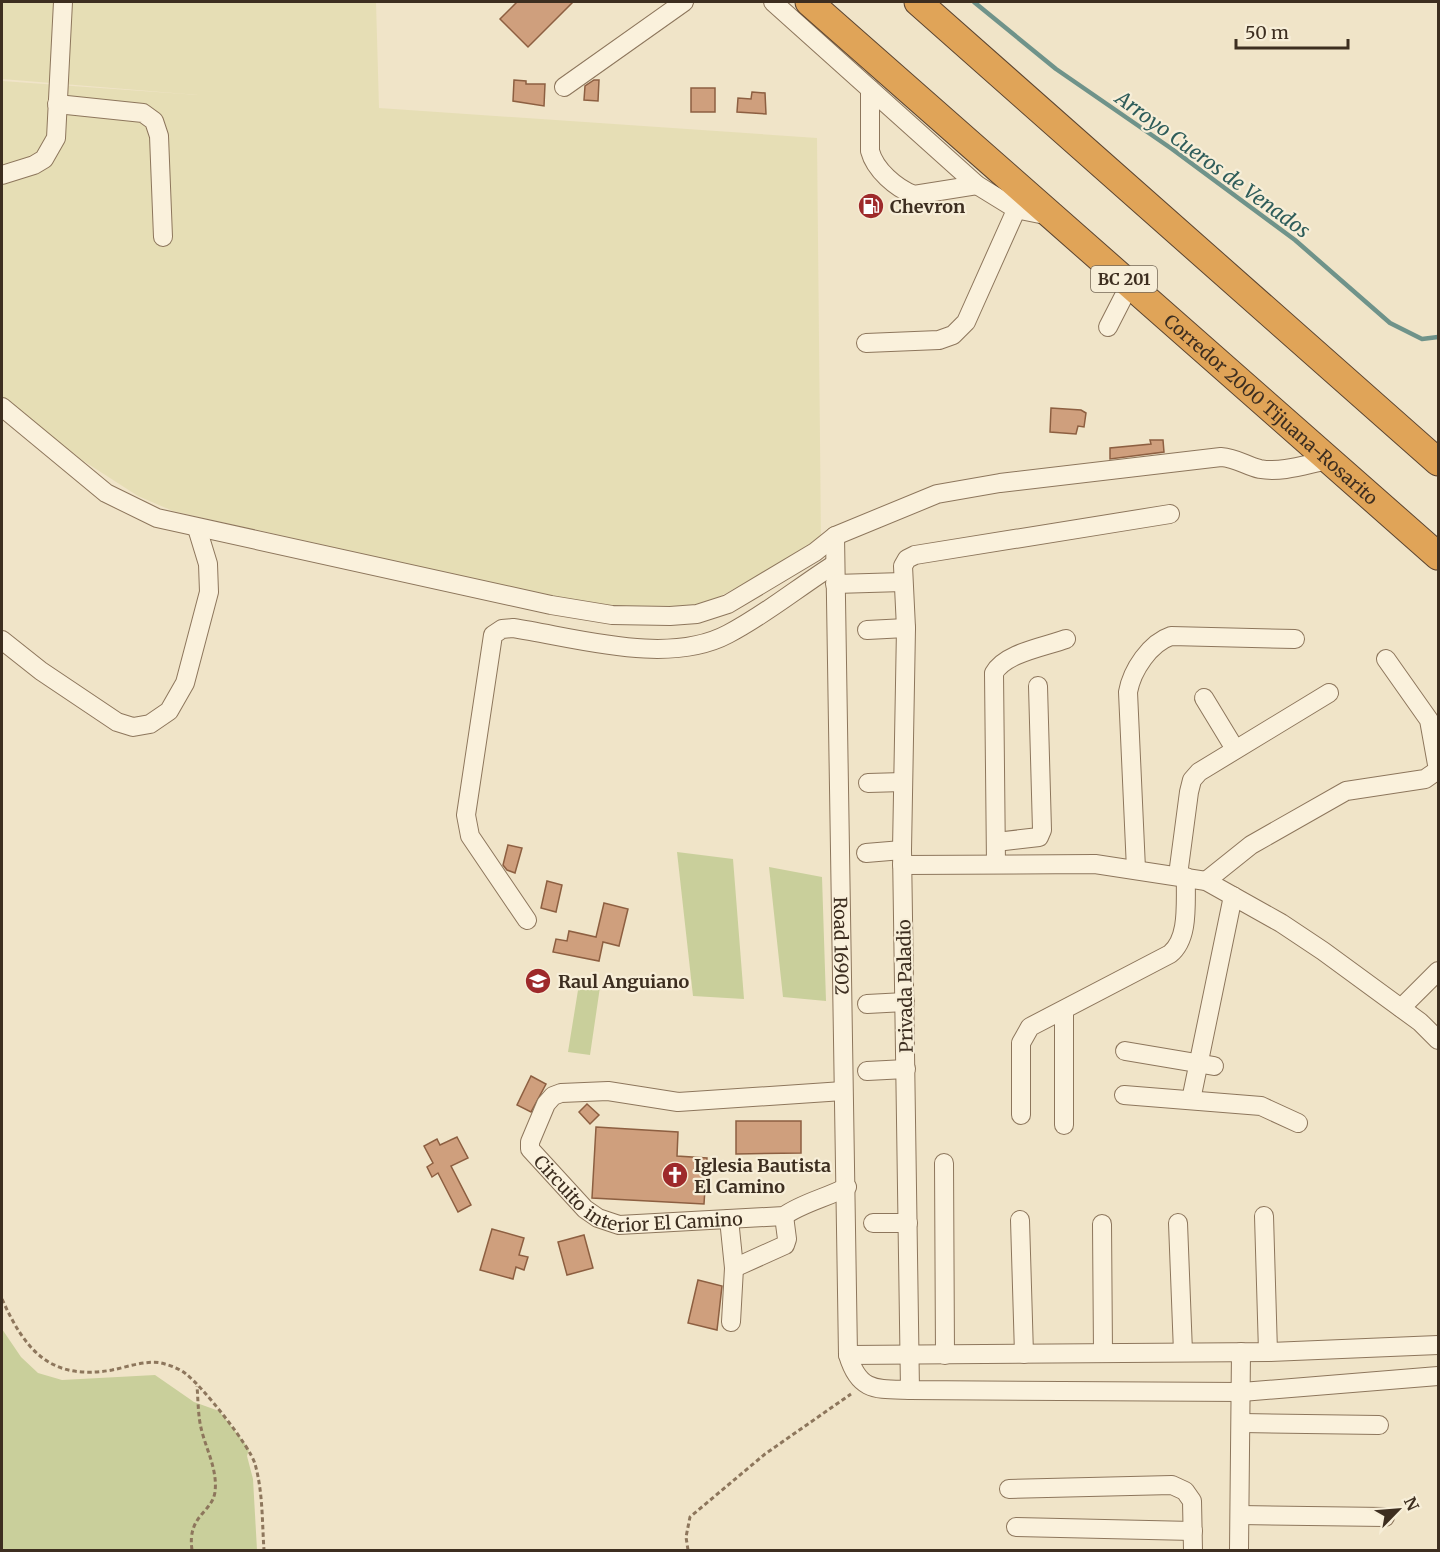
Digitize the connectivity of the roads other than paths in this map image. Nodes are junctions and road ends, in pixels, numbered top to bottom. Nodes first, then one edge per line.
1 (63, 2) edge
2 (684, 2) edge
3 (773, 2) edge
4 (809, 2) edge
5 (918, 2) edge
6 (564, 87) dead end
7 (870, 88) junction
8 (57, 104) junction
9 (2, 175) edge
10 (977, 185) junction
11 (1020, 200) junction
12 (163, 237) dead end
13 (1130, 284) junction
14 (1108, 327) dead end
15 (866, 343) dead end
16 (2, 407) edge
17 (1329, 460) junction
18 (1438, 462) edge
19 (1170, 514) dead end
20 (196, 528) junction
21 (835, 536) junction
22 (1438, 556) edge
23 (835, 564) junction
24 (903, 582) junction
25 (835, 584) junction
26 (906, 628) junction
27 (867, 630) dead end
28 (1066, 639) dead end
29 (1295, 639) dead end
30 (2, 640) edge
31 (1386, 659) dead end
32 (1038, 686) dead end
33 (1329, 693) dead end
34 (1204, 698) dead end
35 (1235, 748) junction
36 (903, 782) junction
37 (868, 783) dead end
38 (996, 842) junction
39 (867, 853) dead end
40 (902, 857) junction
41 (996, 864) junction
42 (1136, 869) junction
43 (1182, 876) junction
44 (1206, 881) junction
45 (1233, 896) junction
46 (527, 920) dead end
47 (1438, 971) edge
48 (905, 1002) junction
49 (867, 1004) dead end
50 (1401, 1008) junction
51 (1064, 1010) junction
52 (1438, 1041) edge
53 (1125, 1051) dead end
54 (1206, 1065) junction
55 (906, 1069) junction
56 (867, 1071) dead end
57 (843, 1090) junction
58 (1124, 1095) dead end
59 (1191, 1100) junction
60 (1021, 1115) dead end
61 (1298, 1123) dead end
62 (1064, 1125) dead end
63 (944, 1163) dead end
64 (847, 1187) junction
65 (1264, 1215) dead end
66 (784, 1216) junction
67 (729, 1219) junction
68 (1020, 1220) dead end
69 (873, 1223) dead end
70 (908, 1223) junction
71 (1178, 1223) dead end
72 (1102, 1224) dead end
73 (734, 1268) junction
74 (731, 1322) dead end
75 (1438, 1345) edge
76 (1183, 1352) junction
77 (1241, 1352) junction
78 (1268, 1352) junction
79 (1103, 1353) junction
80 (848, 1354) junction
81 (910, 1354) junction
82 (1024, 1354) junction
83 (945, 1355) junction
84 (1438, 1376) edge
85 (910, 1390) junction
86 (1242, 1392) junction
87 (1242, 1423) junction
88 (1379, 1425) dead end
89 (1009, 1489) dead end
90 (1240, 1515) junction
91 (1385, 1517) dead end
92 (1016, 1527) dead end
93 (1193, 1531) junction
94 (1193, 1551) edge
95 (1239, 1551) edge

1 - 8 street
2 - 6 street
3 - 7 street
4 - 11 highway, Corredor 2000 Tijuana-Rosarito / BC 201
5 - 18 highway
7 - 10 street
7 - 10 street
8 - 9 street
8 - 12 street
10 - 11 street
11 - 13 highway, Corredor 2000 Tijuana-Rosarito / BC 201
11 - 15 street
13 - 14 street
13 - 17 highway, Corredor 2000 Tijuana-Rosarito / BC 201
16 - 20 street
17 - 21 street
17 - 22 highway, Corredor 2000 Tijuana-Rosarito / BC 201
19 - 24 street
20 - 21 street
20 - 30 street
21 - 23 street, Road 16902
23 - 25 street, Road 16902
23 - 46 street
24 - 25 street
24 - 26 street, Privada Paladio
25 - 57 street, Road 16902
26 - 27 street
26 - 36 street, Privada Paladio
28 - 38 street
29 - 42 street
31 - 44 street
32 - 38 street
33 - 35 street
34 - 35 street
35 - 43 street
36 - 37 street
36 - 40 street, Privada Paladio
38 - 41 street
39 - 40 street
40 - 41 street
40 - 48 street, Privada Paladio
41 - 42 street
42 - 43 street
43 - 44 street
43 - 51 street
44 - 45 street
45 - 50 street
45 - 54 street
47 - 50 street
48 - 49 street
48 - 55 street, Privada Paladio
50 - 52 street
51 - 60 street
51 - 62 street
53 - 54 street
54 - 59 street
55 - 56 street
55 - 70 street, Privada Paladio
57 - 64 street, Road 16902
57 - 67 street, Circuito interior El Camino
58 - 59 street
59 - 61 street
63 - 83 street
64 - 66 street, Circuito interior El Camino
64 - 80 street, Road 16902
65 - 78 street
66 - 67 street, Circuito interior El Camino
66 - 73 street
67 - 73 street
68 - 82 street
69 - 70 street
70 - 81 street, Privada Paladio
71 - 76 street
72 - 79 street
73 - 74 street
75 - 78 street
76 - 77 street
76 - 79 street
77 - 78 street
77 - 86 street
79 - 82 street
80 - 81 street
80 - 85 street
81 - 83 street
81 - 85 street, Privada Paladio
82 - 83 street
84 - 86 street
85 - 86 street
86 - 87 street
87 - 88 street
87 - 90 street
89 - 93 street
90 - 91 street
90 - 95 street
92 - 93 street
93 - 94 street

